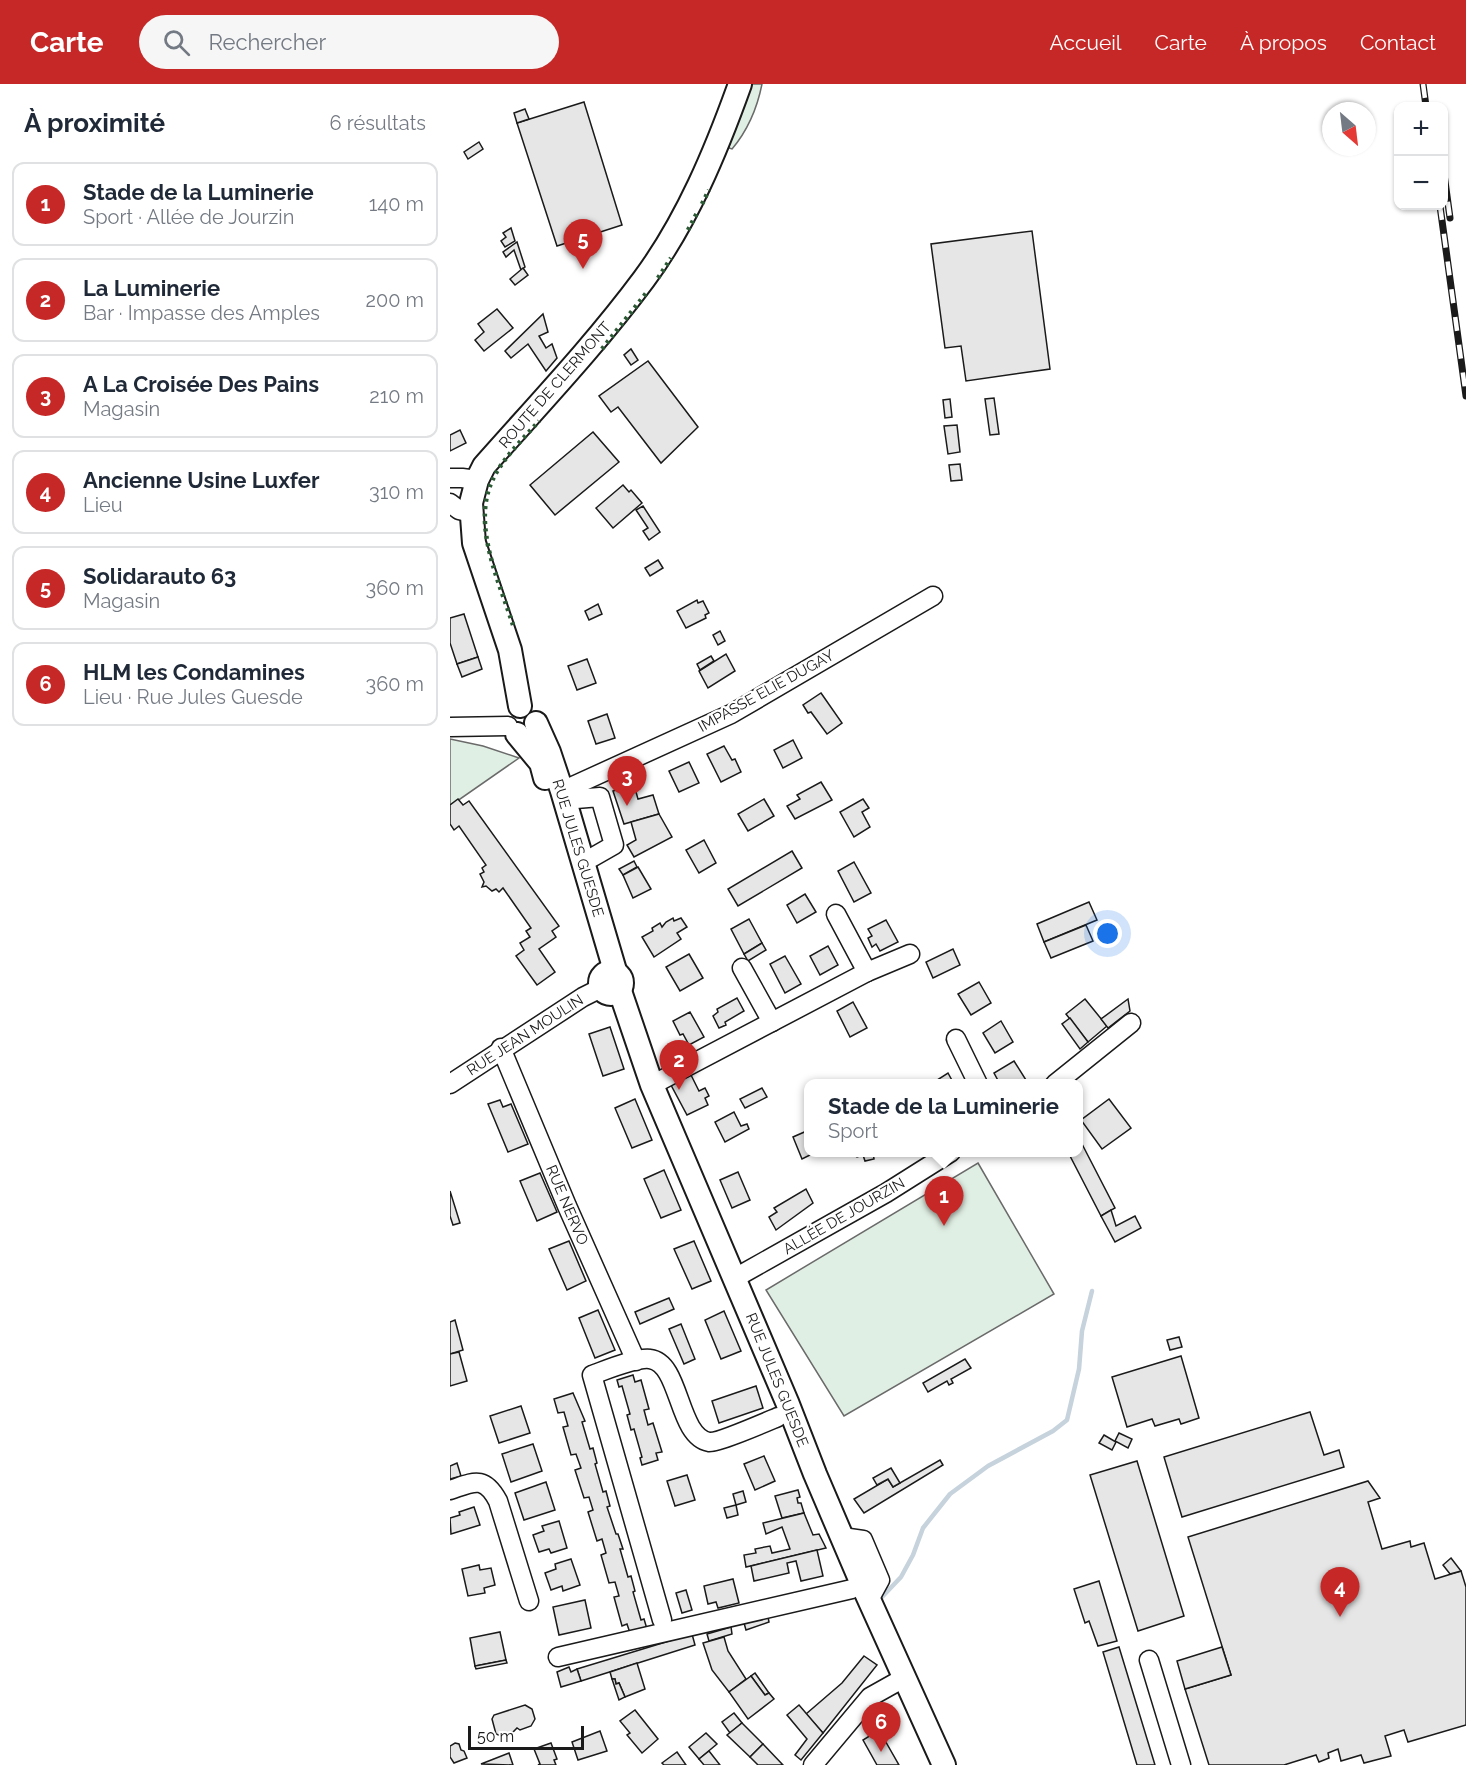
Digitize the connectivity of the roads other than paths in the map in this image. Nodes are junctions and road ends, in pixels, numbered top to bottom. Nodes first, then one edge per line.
1 (741, 84) edge
2 (450, 478) edge
3 (477, 480) junction
4 (450, 503) edge
5 (472, 513) junction
6 (933, 596) dead end
7 (450, 727) edge
8 (520, 728) junction
9 (564, 797) junction
10 (582, 861) junction
11 (836, 914) dead end
12 (910, 954) dead end
13 (742, 968) dead end
14 (867, 972) junction
15 (610, 984) junction
16 (772, 1022) junction
17 (1131, 1023) dead end
18 (956, 1039) dead end
19 (501, 1048) junction
20 (976, 1079) edge
21 (1059, 1079) edge
22 (450, 1083) edge
23 (652, 1085) junction
24 (943, 1157) edge
25 (735, 1278) junction
26 (636, 1361) junction
27 (778, 1417) junction
28 (450, 1490) edge
29 (861, 1594) junction
30 (529, 1601) dead end
31 (662, 1620) dead end
32 (558, 1658) dead end
33 (1149, 1660) dead end
34 (895, 1683) junction
35 (813, 1765) edge
36 (931, 1765) edge
37 (944, 1765) edge
38 (1181, 1765) edge

1 - 3 main road, ROUTE DE CLERMONT
2 - 3 street
3 - 5 main road, ROUTE DE CLERMONT
4 - 5 street
5 - 8 main road, ROUTE DE CLERMONT
6 - 9 street, IMPASSE ELIE DUGAY
7 - 8 street
8 - 9 main road, RUE JULES GUESDE
8 - 15 main road, RUE JULES GUESDE
9 - 10 main road, RUE JULES GUESDE
9 - 10 street
10 - 15 main road, RUE JULES GUESDE
11 - 14 street
12 - 14 street
13 - 16 street
14 - 16 street
15 - 19 street, RUE JEAN MOULIN
15 - 23 main road, RUE JULES GUESDE
15 - 27 main road, RUE JULES GUESDE
16 - 23 street
17 - 21 street
18 - 20 street
19 - 22 street, RUE JEAN MOULIN
19 - 26 street, RUE NERVO
23 - 25 main road, RUE JULES GUESDE
24 - 25 street, ALLÉE DE JOURZIN
25 - 29 main road, RUE JULES GUESDE
26 - 27 street
26 - 31 street
27 - 29 main road, RUE JULES GUESDE
28 - 30 street
29 - 32 street
29 - 34 main road, RUE JULES GUESDE
29 - 37 main road, RUE JULES GUESDE
33 - 38 street
34 - 35 street
34 - 36 main road, RUE JULES GUESDE

